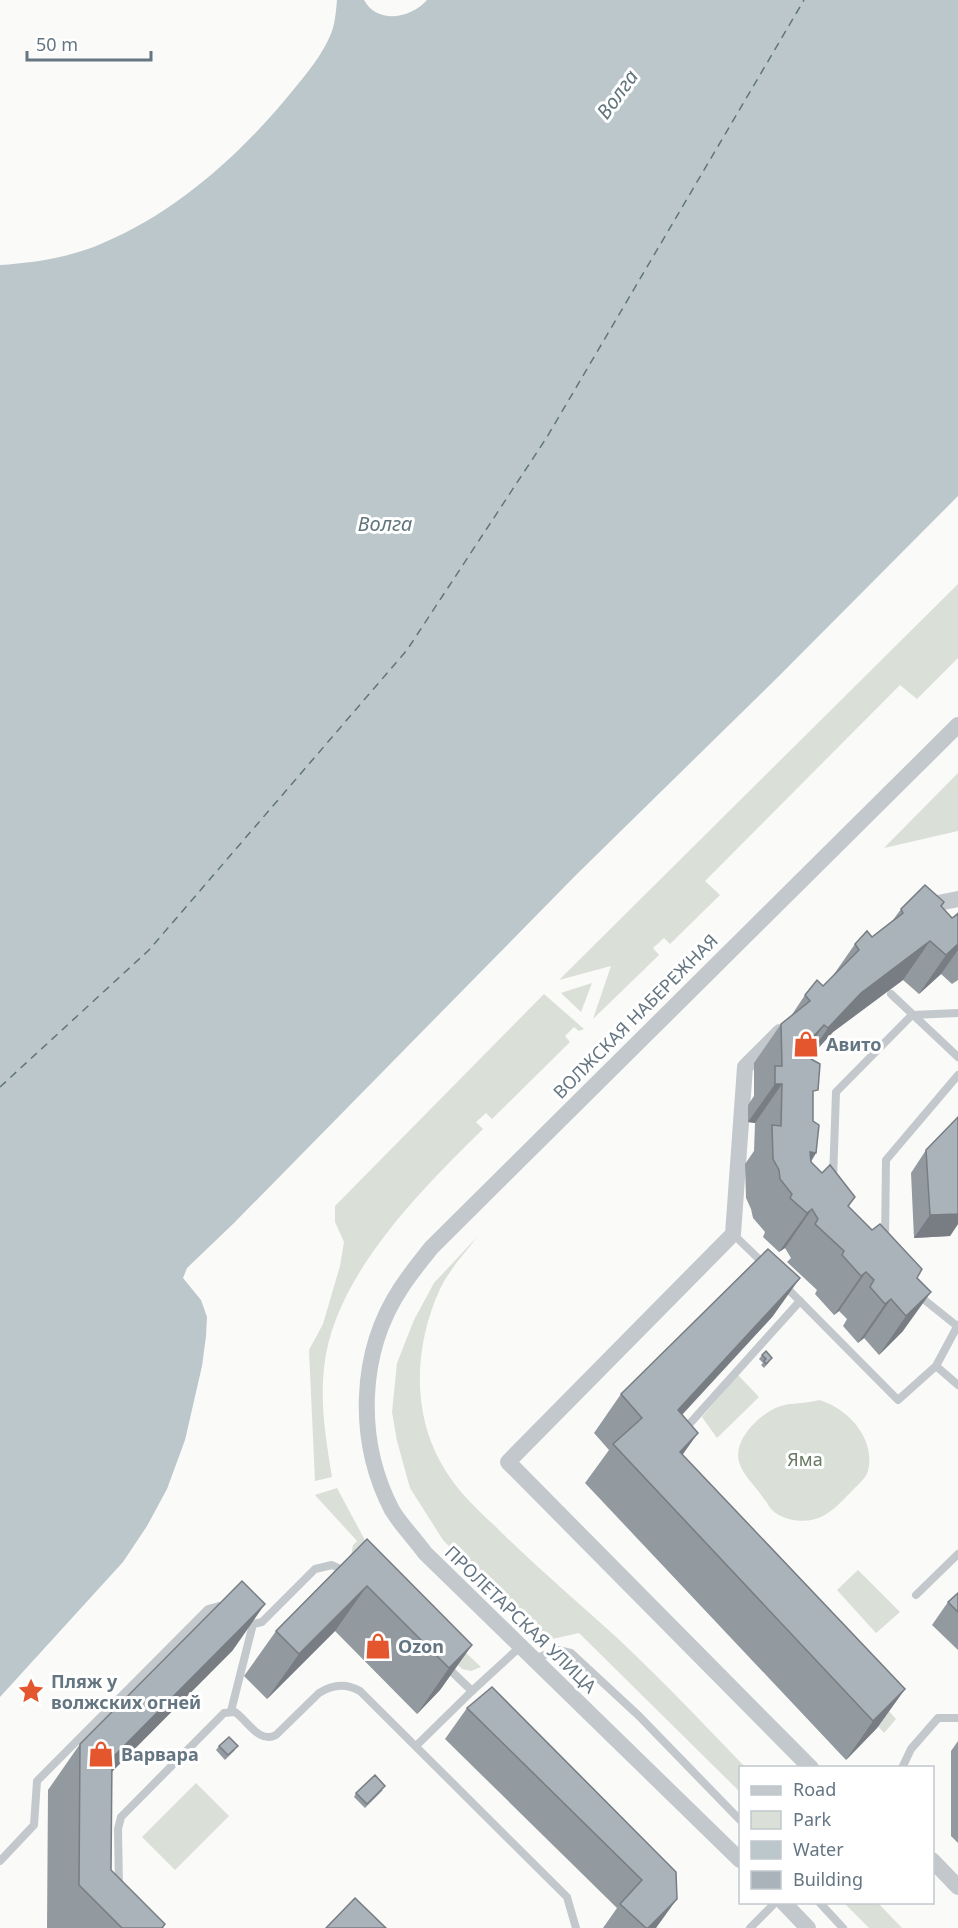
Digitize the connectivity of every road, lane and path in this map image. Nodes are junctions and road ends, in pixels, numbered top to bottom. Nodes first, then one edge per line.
1 (958, 725) edge
2 (958, 899) edge
3 (905, 910) edge
4 (891, 994) edge
5 (958, 1013) edge
6 (912, 1015) junction
7 (795, 1016) edge
8 (958, 1057) edge
9 (958, 1076) edge
10 (833, 1187) edge
11 (733, 1234) junction
12 (885, 1249) edge
13 (911, 1289) edge
14 (800, 1301) junction
15 (957, 1325) edge
16 (371, 1357) joint
17 (936, 1366) junction
18 (958, 1385) edge
19 (674, 1441) edge
20 (958, 1554) edge
21 (353, 1578) edge
22 (915, 1595) dead end
23 (253, 1624) junction
24 (521, 1646) junction
25 (438, 1659) edge
26 (534, 1659) junction
27 (472, 1691) junction
28 (231, 1711) junction
29 (958, 1718) edge
30 (416, 1746) junction
31 (811, 1766) edge
32 (902, 1766) edge
33 (739, 1818) edge
34 (739, 1858) edge
35 (0, 1861) edge
36 (934, 1861) edge
37 (958, 1887) edge
38 (121, 1897) edge
39 (785, 1904) edge
40 (821, 1904) edge
41 (576, 1928) edge
42 (750, 1928) edge
43 (808, 1928) edge
44 (843, 1928) edge

1 - 16 street, ВОЛЖСКАЯ НАБЕРЕЖНАЯ
2 - 3 street
4 - 6 lane
5 - 6 lane
6 - 8 lane
6 - 10 lane
7 - 11 street
9 - 12 lane
11 - 14 lane
11 - 31 street
13 - 15 lane
14 - 17 lane
14 - 19 lane
15 - 17 lane
16 - 24 street, ПРОЛЕТАРСКАЯ УЛИЦА
17 - 18 lane
20 - 22 lane
21 - 23 lane
23 - 28 lane
23 - 35 lane
24 - 26 street, ПРОЛЕТАРСКАЯ УЛИЦА
24 - 27 lane
25 - 27 lane
26 - 33 lane
26 - 34 street, ПРОЛЕТАРСКАЯ УЛИЦА
27 - 30 lane
28 - 30 lane
28 - 38 lane
29 - 32 lane
30 - 41 lane
36 - 37 street
39 - 42 lane
39 - 43 street
40 - 44 lane

